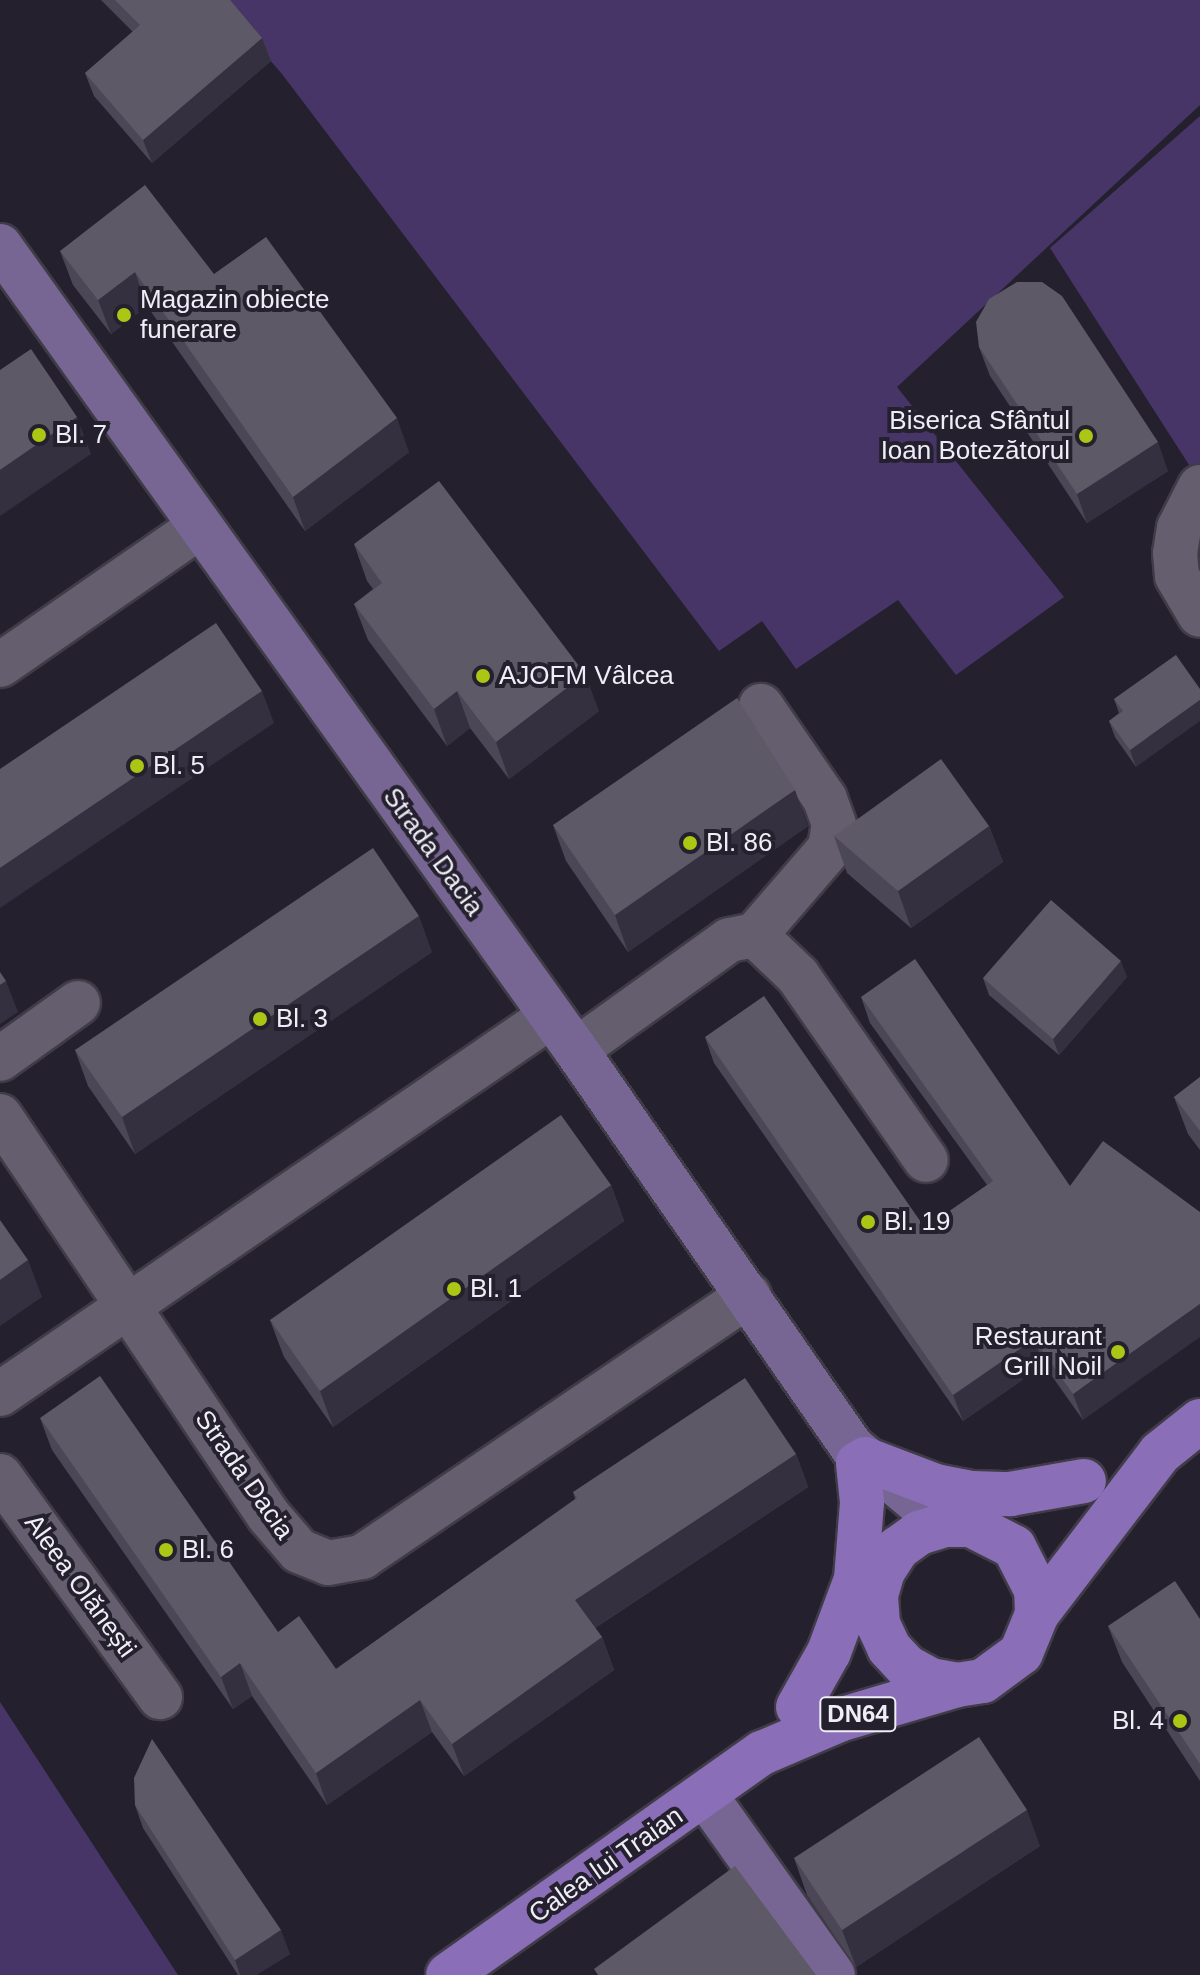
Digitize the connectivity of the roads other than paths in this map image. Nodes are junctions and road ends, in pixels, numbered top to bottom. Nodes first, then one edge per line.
1 (0, 246) edge
2 (1200, 487) edge
3 (198, 528) junction
4 (1200, 615) edge
5 (0, 665) edge
6 (761, 706) dead end
7 (755, 935) junction
8 (78, 1003) dead end
9 (564, 1033) junction
10 (0, 1059) edge
11 (0, 1116) edge
12 (926, 1160) dead end
13 (749, 1295) junction
14 (128, 1306) junction
15 (0, 1394) edge
16 (1200, 1421) edge
17 (1160, 1453) junction
18 (858, 1456) junction
19 (0, 1476) edge
20 (1084, 1481) junction
21 (958, 1525) junction
22 (880, 1584) junction
23 (1037, 1614) junction
24 (957, 1685) junction
25 (160, 1697) dead end
26 (798, 1707) junction
27 (762, 1753) junction
28 (705, 1795) junction
29 (448, 1975) edge
30 (833, 1975) edge

1 - 3 main road, Strada Dacia
2 - 4 street
3 - 5 street
3 - 9 main road, Strada Dacia
6 - 7 street
7 - 9 street
7 - 12 street
8 - 10 street
9 - 13 main road, Strada Dacia
9 - 14 street
11 - 14 street, Strada Dacia
13 - 14 street, Strada Dacia
13 - 18 main road, Strada Dacia
14 - 15 street
16 - 17 main road
17 - 20 main road
17 - 23 main road
18 - 20 main road
18 - 21 main road, Strada Dacia
18 - 22 main road, Strada Dacia
18 - 26 main road
19 - 25 street, Aleea Olănești
20 - 21 main road
21 - 22 main road
21 - 23 main road
22 - 24 main road
22 - 26 main road, Calea lui Traian / DN64
23 - 24 main road
24 - 27 main road, Calea lui Traian / DN64
26 - 27 main road, Calea lui Traian / DN64
27 - 28 main road, Calea lui Traian / DN64
28 - 29 main road, Calea lui Traian / DN64
28 - 30 main road

